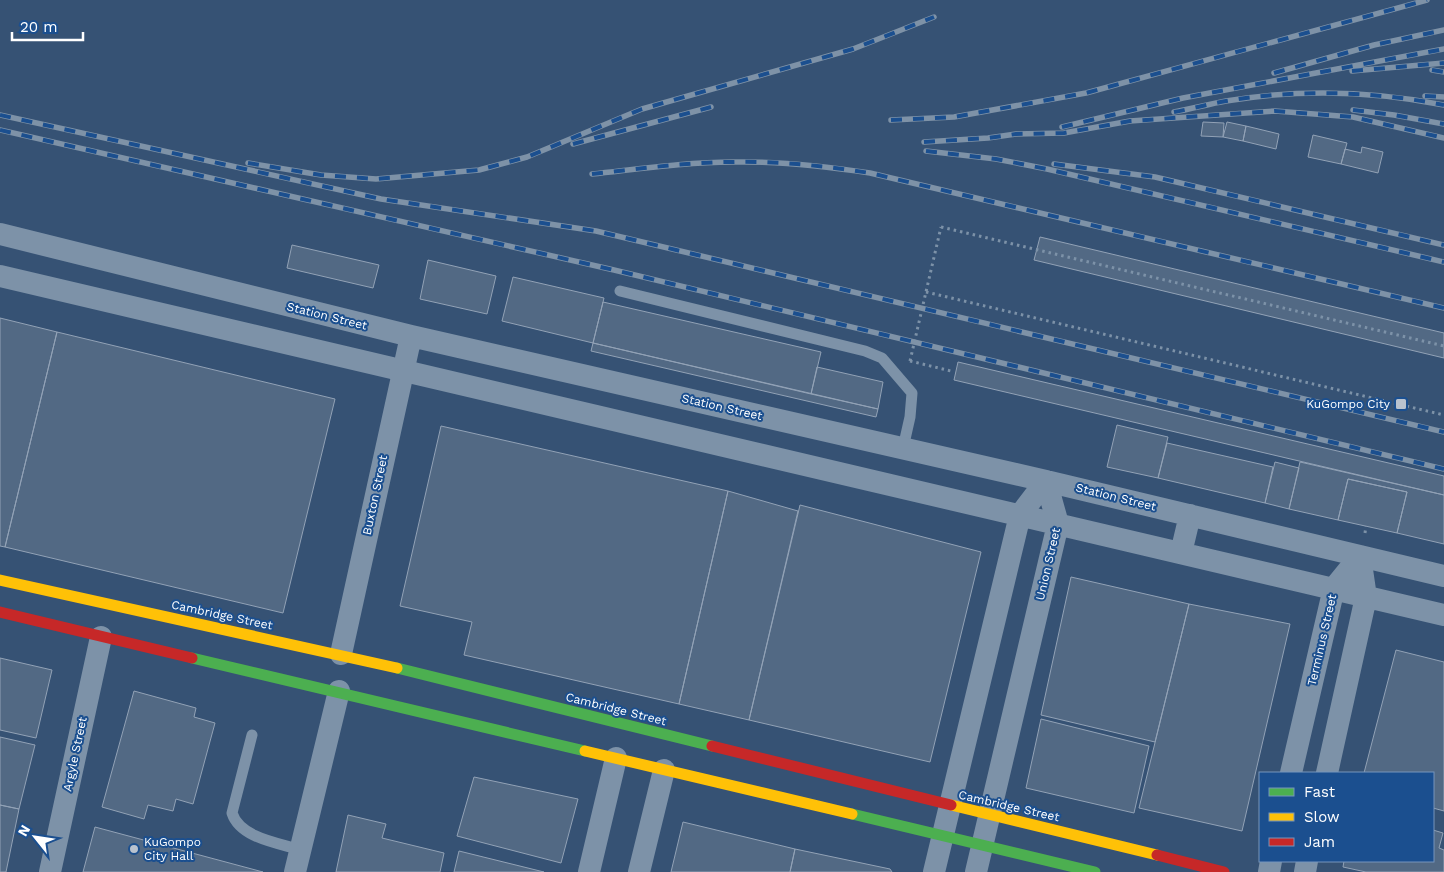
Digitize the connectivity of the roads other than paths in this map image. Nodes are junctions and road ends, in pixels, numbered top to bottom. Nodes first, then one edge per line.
1 (0, 234) edge
2 (0, 276) edge
3 (620, 290) dead end
4 (411, 336) junction
5 (402, 371) junction
6 (903, 448) junction
7 (1046, 480) junction
8 (1190, 515) junction
9 (1020, 516) junction
10 (1058, 524) junction
11 (1181, 553) junction
12 (1360, 556) junction
13 (1444, 576) edge
14 (0, 580) edge
15 (1334, 588) junction
16 (1366, 597) junction
17 (0, 612) edge
18 (1444, 615) edge
19 (101, 637) junction
20 (341, 654) junction
21 (339, 691) junction
22 (252, 735) dead end
23 (616, 758) junction
24 (664, 770) junction
25 (1291, 772) edge
26 (1327, 772) edge
27 (950, 806) junction
28 (989, 815) junction
29 (943, 836) junction
30 (982, 846) junction
31 (301, 850) junction
32 (50, 872) edge
33 (295, 872) edge
34 (589, 872) edge
35 (639, 872) edge
36 (934, 872) edge
37 (976, 872) edge
38 (1095, 872) edge
39 (1224, 872) edge

1 - 4 street, Station Street
2 - 5 street
3 - 6 lane
4 - 5 street, Buxton Street
4 - 6 street, Station Street
5 - 9 street
5 - 20 street, Buxton Street
6 - 7 street, Station Street
7 - 8 street, Station Street
7 - 9 street
7 - 10 street, Union Street
8 - 11 street
8 - 12 street, Station Street
9 - 10 street
9 - 27 street
10 - 11 street
10 - 28 street, Union Street
11 - 15 street
12 - 13 street, Station Street
12 - 15 street, Terminus Street
12 - 16 street
14 - 20 street, Cambridge Street
15 - 16 street
15 - 25 street, Terminus Street
16 - 18 street
16 - 26 street
17 - 19 street
19 - 21 street
19 - 32 street, Argyle Street
20 - 27 street, Cambridge Street
21 - 23 street
21 - 31 street
22 - 31 lane
23 - 24 street
23 - 34 street
24 - 29 street
24 - 35 street
27 - 28 street, Cambridge Street
27 - 29 street
28 - 30 street, Union Street
28 - 39 street, Cambridge Street
29 - 30 street
29 - 36 street
30 - 37 street, Union Street
30 - 38 street
31 - 33 street

